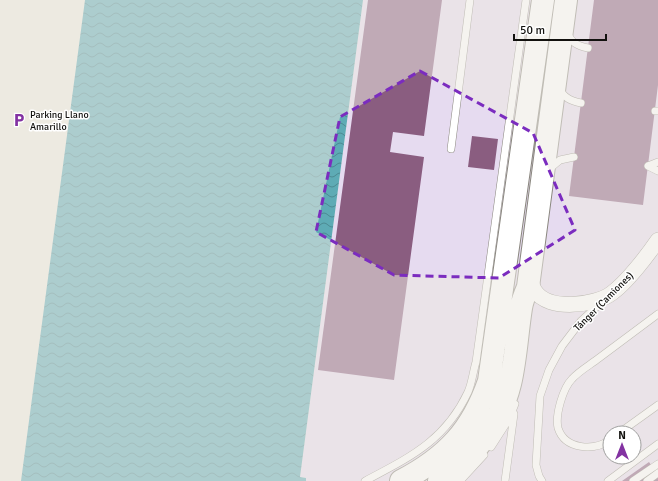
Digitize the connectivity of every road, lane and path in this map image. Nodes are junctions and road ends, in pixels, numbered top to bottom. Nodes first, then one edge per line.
1 (470, 0) edge
2 (526, 0) edge
3 (543, 0) edge
4 (566, 0) edge
5 (563, 21) junction
6 (588, 48) dead end
7 (555, 79) junction
8 (581, 103) dead end
9 (553, 148) junction
10 (451, 149) dead end
11 (658, 162) edge
12 (658, 171) edge
13 (542, 177) junction
14 (658, 240) edge
15 (529, 287) junction
16 (610, 294) junction
17 (658, 314) edge
18 (658, 405) edge
19 (630, 425) edge
20 (602, 444) edge
21 (658, 444) edge
22 (658, 464) edge
23 (658, 473) edge
24 (365, 481) edge
25 (402, 481) edge
26 (439, 481) edge
27 (460, 481) edge
28 (505, 481) edge
29 (542, 481) edge
30 (608, 481) edge
31 (633, 481) edge
32 (647, 481) edge

1 - 10 lane
2 - 24 lane
3 - 25 main road
4 - 5 main road
5 - 6 lane
5 - 7 main road
7 - 8 lane
7 - 9 main road
9 - 13 main road
9 - 13 lane
11 - 12 lane
13 - 15 main road
14 - 16 street, Tánger (Camiones)
15 - 16 street
15 - 26 main road
16 - 29 lane, Tánger (Camiones)
17 - 20 lane
18 - 19 lane
21 - 30 lane
22 - 31 lane
23 - 32 lane
27 - 28 lane

